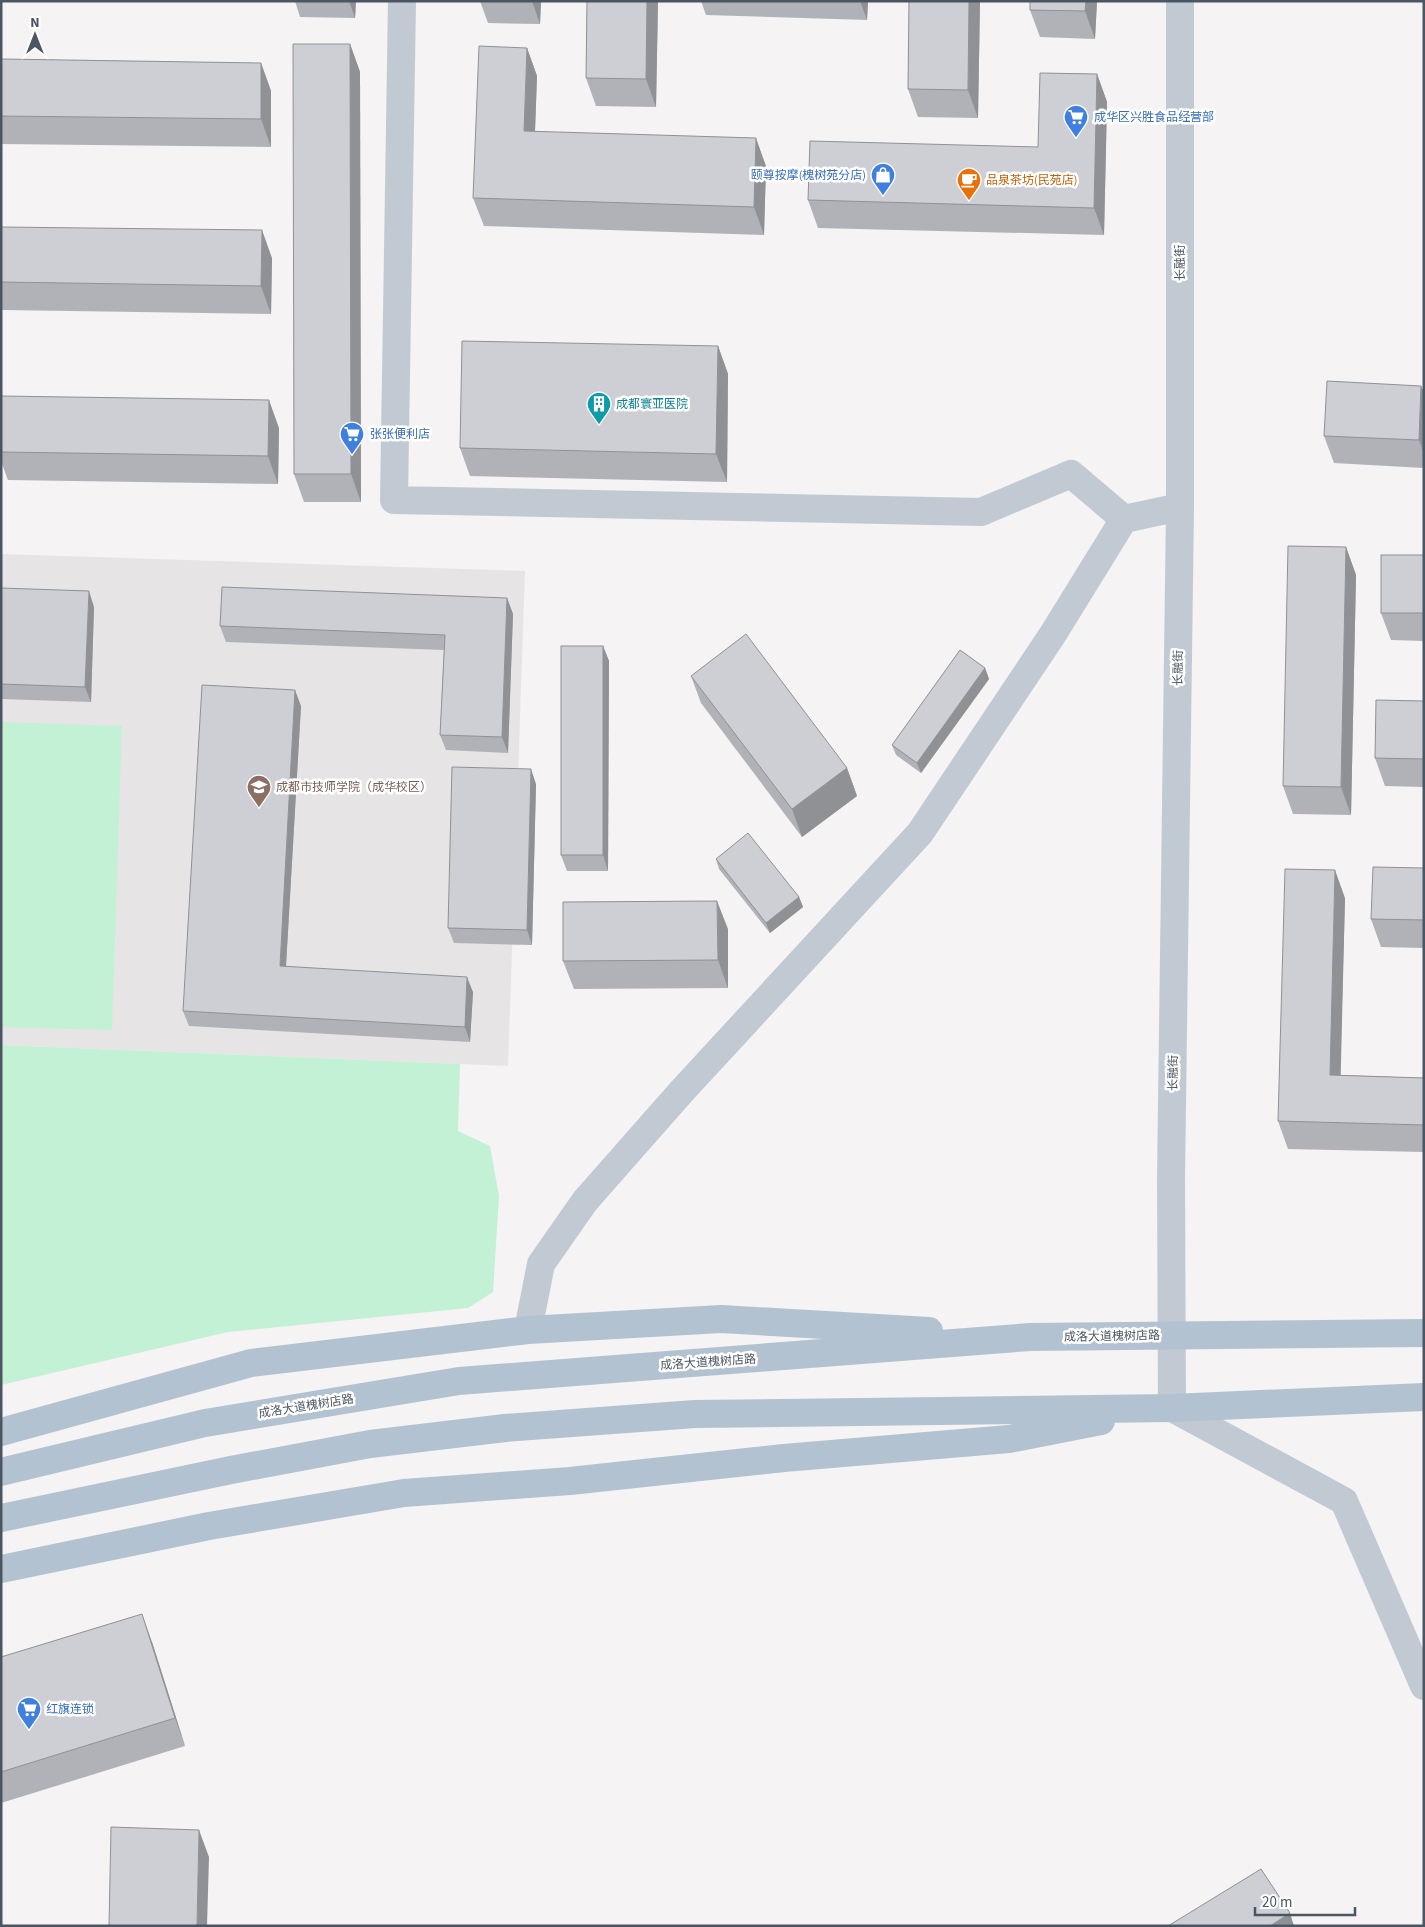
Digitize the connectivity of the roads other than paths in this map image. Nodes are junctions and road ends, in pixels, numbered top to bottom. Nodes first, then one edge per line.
1 (402, 1) edge
2 (1180, 1) edge
3 (1180, 506) junction
4 (1124, 519) junction
5 (528, 1330) junction
6 (1424, 1333) edge
7 (1171, 1335) junction
8 (1030, 1337) junction
9 (1424, 1396) edge
10 (1172, 1408) junction
11 (1, 1432) edge
12 (1, 1472) edge
13 (1, 1518) edge
14 (1, 1569) edge
15 (1424, 1686) edge

1 - 4 street
2 - 3 street, 长融街
3 - 4 street
3 - 7 street, 长融街
4 - 5 street
5 - 8 main road
5 - 11 main road
6 - 7 main road, 成洛大道槐树店路
7 - 8 main road, 成洛大道槐树店路
7 - 10 street, 长融街
8 - 12 main road, 成洛大道槐树店路
9 - 10 main road
10 - 13 main road
10 - 14 main road
10 - 15 street

